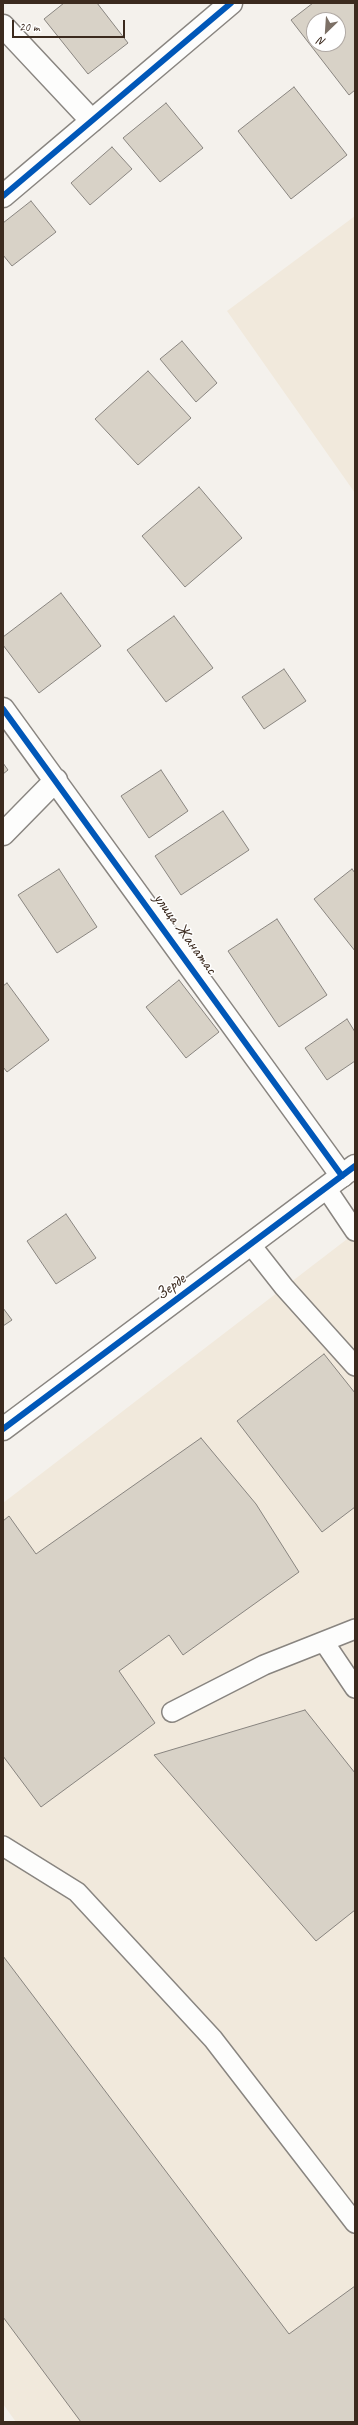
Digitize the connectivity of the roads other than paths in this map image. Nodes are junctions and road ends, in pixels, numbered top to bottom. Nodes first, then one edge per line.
1 (230, 3) edge
2 (3, 26) edge
3 (92, 121) junction
4 (3, 196) edge
5 (3, 709) edge
6 (56, 780) junction
7 (3, 834) edge
8 (341, 1177) edge
9 (355, 1231) edge
10 (251, 1245) junction
11 (355, 1366) edge
12 (3, 1429) edge
13 (355, 1629) edge
14 (324, 1642) junction
15 (355, 1688) edge
16 (172, 1712) dead end
17 (3, 1846) edge
18 (355, 2223) edge

1 - 3 street
2 - 3 street
3 - 4 street
5 - 6 street, улица Жанатас
6 - 7 street
6 - 8 street, улица Жанатас
8 - 9 lane
8 - 10 street, Зерде
10 - 11 lane
10 - 12 street, Зерде
13 - 14 lane
14 - 15 lane
14 - 16 lane
17 - 18 lane

